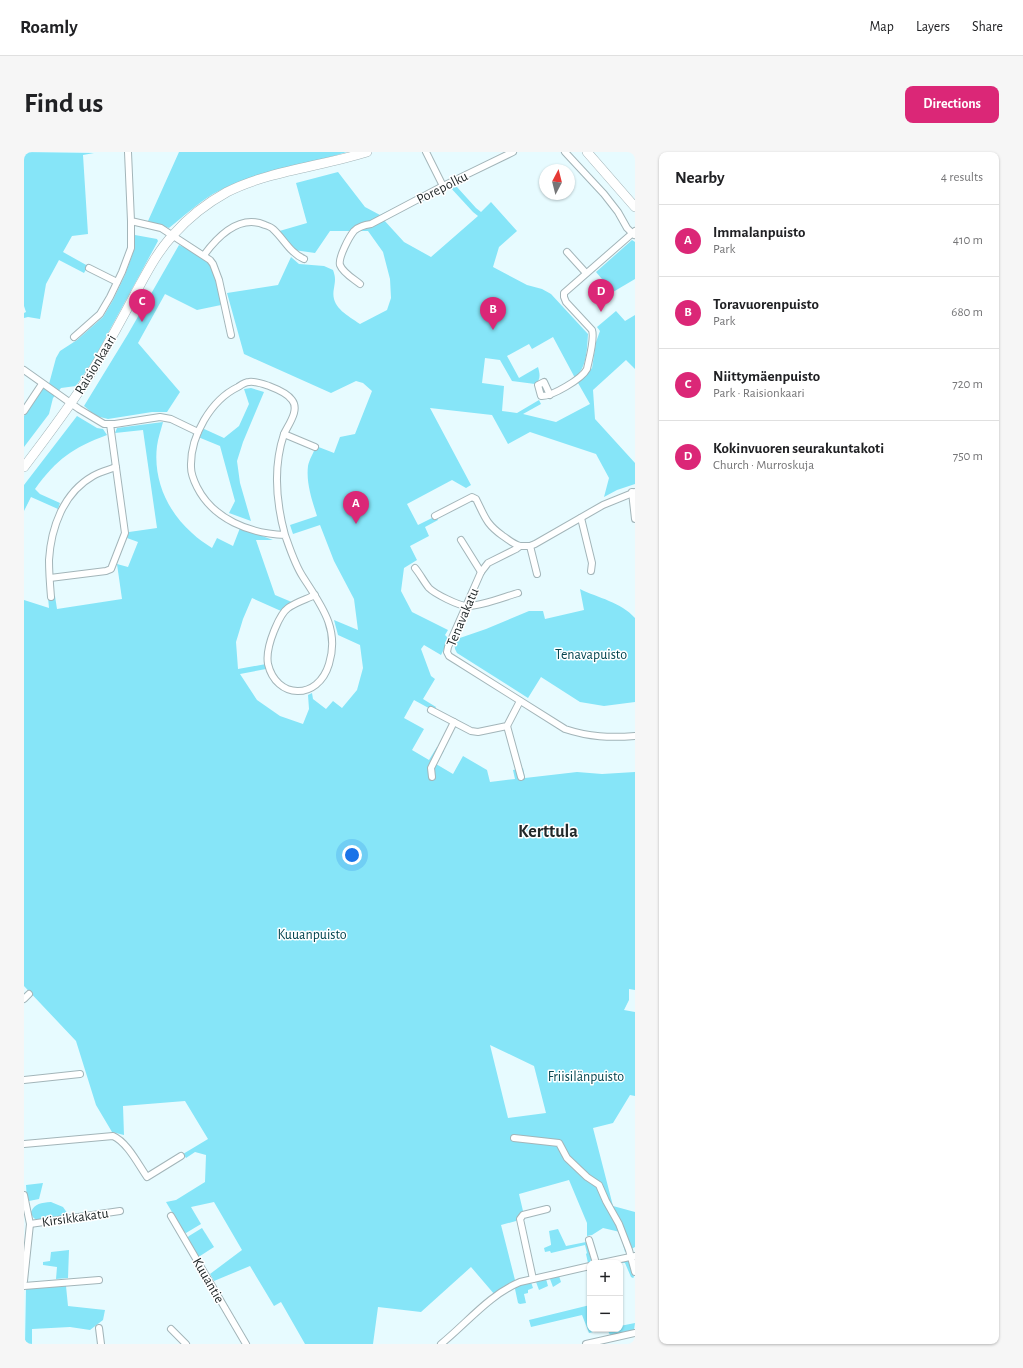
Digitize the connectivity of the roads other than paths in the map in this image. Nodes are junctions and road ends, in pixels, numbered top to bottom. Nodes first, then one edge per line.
1 (128, 152) edge
2 (367, 152) edge
3 (426, 152) edge
4 (513, 152) edge
5 (565, 152) edge
6 (587, 152) edge
7 (442, 186) junction
8 (635, 207) edge
9 (131, 221) junction
10 (634, 234) edge
11 (172, 236) junction
12 (567, 252) dead end
13 (204, 254) junction
14 (304, 259) dead end
15 (89, 268) dead end
16 (586, 273) junction
17 (117, 282) junction
18 (360, 284) dead end
19 (231, 335) dead end
20 (74, 337) dead end
21 (24, 370) edge
22 (42, 384) junction
23 (550, 395) dead end
24 (71, 403) junction
25 (24, 411) edge
26 (110, 424) junction
27 (198, 432) junction
28 (284, 434) junction
29 (314, 447) dead end
30 (24, 467) edge
31 (116, 467) junction
32 (634, 492) edge
33 (435, 516) dead end
34 (581, 518) junction
35 (635, 520) edge
36 (285, 535) junction
37 (461, 540) dead end
38 (520, 546) junction
39 (530, 546) junction
40 (415, 568) dead end
41 (591, 571) dead end
42 (481, 572) junction
43 (537, 574) dead end
44 (50, 578) junction
45 (518, 593) dead end
46 (315, 594) junction
47 (50, 597) dead end
48 (466, 606) junction
49 (520, 701) junction
50 (431, 710) dead end
51 (454, 722) junction
52 (507, 726) junction
53 (635, 736) edge
54 (432, 777) dead end
55 (521, 777) dead end
56 (30, 994) dead end
57 (24, 999) edge
58 (80, 1074) dead end
59 (24, 1080) edge
60 (514, 1138) dead end
61 (24, 1144) edge
62 (181, 1156) dead end
63 (24, 1195) edge
64 (547, 1209) dead end
65 (120, 1211) dead end
66 (171, 1216) dead end
67 (30, 1224) junction
68 (589, 1240) dead end
69 (635, 1251) edge
70 (633, 1256) edge
71 (595, 1260) edge
72 (615, 1260) edge
73 (587, 1267) edge
74 (635, 1272) edge
75 (533, 1279) junction
76 (99, 1280) dead end
77 (24, 1281) edge
78 (24, 1286) edge
79 (99, 1328) dead end
80 (171, 1329) dead end
81 (635, 1333) edge
82 (101, 1344) edge
83 (186, 1344) edge
84 (246, 1344) edge
85 (441, 1344) edge
86 (586, 1344) edge

1 - 9 street
2 - 11 main road, Raisionkaari
3 - 7 street
4 - 7 street, Porepolku
5 - 10 street
6 - 8 main road
7 - 18 street, Porepolku
9 - 11 street
9 - 17 street
10 - 16 street
11 - 13 street
11 - 24 main road, Raisionkaari
12 - 16 street
13 - 14 street
13 - 19 street
15 - 17 street
16 - 23 street
17 - 20 street
21 - 22 street
22 - 24 street
22 - 25 street
24 - 26 street
24 - 30 main road, Raisionkaari
26 - 27 street
26 - 31 street
27 - 28 street
27 - 36 street
28 - 29 street
28 - 36 street
31 - 44 street
31 - 44 street
32 - 34 street, Tenavakatu
32 - 35 street
33 - 38 street
34 - 39 street, Tenavakatu
34 - 41 street
36 - 46 street
37 - 42 street
38 - 39 street, Tenavakatu
38 - 42 street, Tenavakatu
39 - 43 street
40 - 48 street
42 - 48 street, Tenavakatu
44 - 47 street
45 - 48 street
46 - 46 street
48 - 49 street, Tenavakatu
49 - 52 street
49 - 53 street, Tenavakatu
50 - 51 street
51 - 52 street
51 - 54 street
52 - 55 street
56 - 57 street
58 - 59 street
60 - 70 street
61 - 62 street
63 - 67 street
64 - 75 street
65 - 67 street, Kirsikkakatu
66 - 84 street, Kuuantie
67 - 77 street
68 - 71 street
69 - 70 street
70 - 72 street
70 - 74 street
73 - 75 street
75 - 85 street
76 - 78 street
79 - 82 street
80 - 83 street
81 - 86 street

